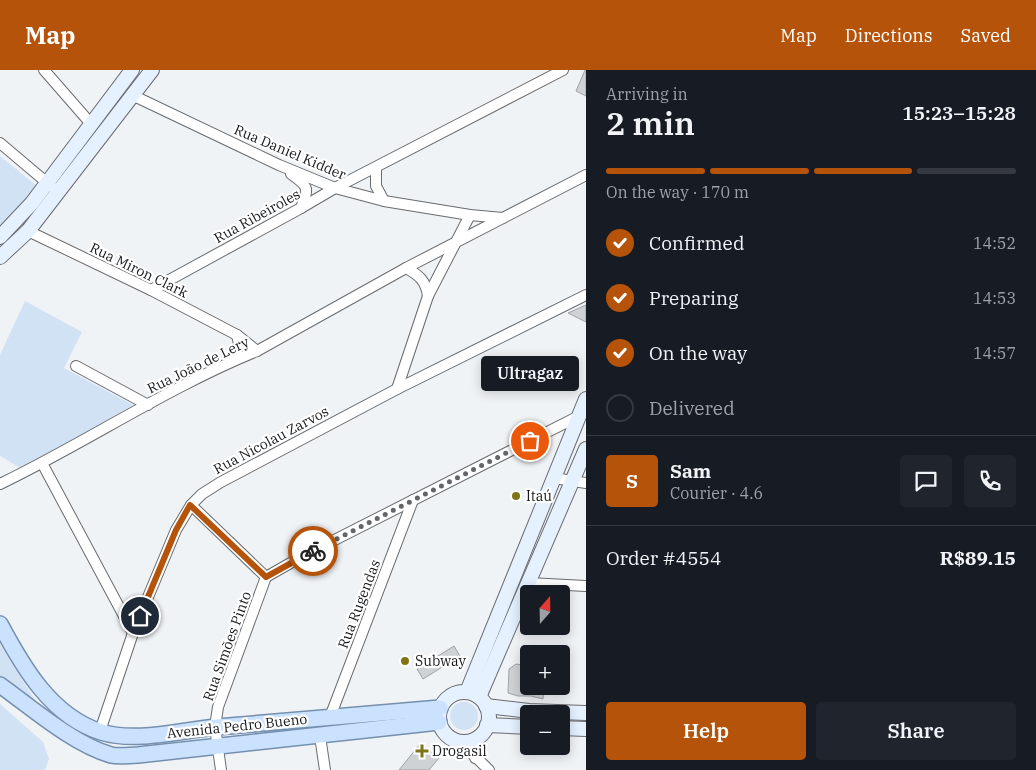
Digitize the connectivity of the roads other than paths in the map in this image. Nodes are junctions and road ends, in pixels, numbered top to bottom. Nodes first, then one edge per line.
1 (44, 70) edge
2 (132, 70) edge
3 (152, 70) edge
4 (563, 70) edge
5 (132, 95) junction
6 (92, 125) junction
7 (0, 143) edge
8 (278, 165) junction
9 (376, 168) junction
10 (586, 175) edge
11 (47, 183) junction
12 (335, 188) junction
13 (58, 192) junction
14 (384, 201) junction
15 (301, 208) junction
16 (470, 215) junction
17 (504, 218) junction
18 (28, 231) junction
19 (0, 237) edge
20 (457, 241) junction
21 (0, 257) edge
22 (406, 268) junction
23 (151, 290) junction
24 (586, 295) edge
25 (428, 296) junction
26 (236, 335) junction
27 (257, 351) junction
28 (232, 361) junction
29 (76, 366) dead end
30 (397, 389) junction
31 (586, 399) edge
32 (148, 405) junction
33 (579, 416) junction
34 (586, 449) edge
35 (42, 463) junction
36 (554, 478) junction
37 (579, 482) edge
38 (0, 484) edge
39 (413, 500) junction
40 (190, 505) junction
41 (266, 577) junction
42 (528, 583) junction
43 (586, 586) edge
44 (0, 624) edge
45 (133, 633) junction
46 (0, 685) edge
47 (477, 698) junction
48 (586, 713) edge
49 (439, 715) junction
50 (330, 718) junction
51 (488, 725) junction
52 (215, 727) junction
53 (520, 727) edge
54 (570, 729) edge
55 (586, 730) edge
56 (100, 732) junction
57 (320, 736) junction
58 (465, 741) junction
59 (217, 747) junction
60 (221, 770) edge
61 (325, 770) edge
62 (489, 770) edge

1 - 6 street
2 - 6 main road
3 - 5 main road
4 - 9 street, Rua Ribeiroles
5 - 8 street, Rua Daniel Kidder
5 - 13 main road
6 - 11 main road
7 - 11 street
8 - 12 street, Rua Daniel Kidder
8 - 15 street
9 - 12 street, Rua Ribeiroles
9 - 14 street
10 - 17 street, Rua João de Lery
11 - 13 street
11 - 19 main road
12 - 14 street, Rua Daniel Kidder
12 - 15 street, Rua Ribeiroles
13 - 18 main road
14 - 16 street, Rua Daniel Kidder
15 - 23 street, Rua Ribeiroles
16 - 17 street, Rua Daniel Kidder
16 - 20 street
17 - 20 street, Rua João de Lery
18 - 21 main road
18 - 23 street, Rua Miron Clark
20 - 22 street, Rua João de Lery
20 - 25 street
22 - 25 street
22 - 27 street, Rua João de Lery
23 - 26 street, Rua Miron Clark
24 - 30 street, Rua Nicolau Zarvos
25 - 30 street
26 - 27 street, Rua Miron Clark
26 - 28 street
27 - 28 street, Rua João de Lery
28 - 32 street, Rua João de Lery
29 - 32 street
30 - 40 street, Rua Nicolau Zarvos
31 - 33 main road
32 - 35 street, Rua João de Lery
33 - 36 main road
33 - 39 street
34 - 37 main road
35 - 38 street, Rua João de Lery
35 - 45 street
36 - 37 street
36 - 47 main road
37 - 42 main road
39 - 41 street
39 - 50 street, Rua Rugendas
40 - 41 street
40 - 45 street, Rua Nicolau Zarvos
41 - 52 street, Rua Simões Pinto
42 - 43 street
42 - 47 main road
44 - 56 main road, Avenida Pedro Bueno
45 - 56 street, Rua Nicolau Zarvos
46 - 59 main road, Avenida Pedro Bueno
47 - 48 main road
47 - 49 main road
47 - 51 main road
49 - 50 main road, Avenida Pedro Bueno
49 - 57 main road, Avenida Pedro Bueno
49 - 58 main road
50 - 52 main road, Avenida Pedro Bueno
51 - 53 main road
51 - 58 main road
52 - 56 main road, Avenida Pedro Bueno
52 - 59 street, Rua Simões Pinto
54 - 55 main road
57 - 59 main road, Avenida Pedro Bueno
57 - 61 street
58 - 62 street
59 - 60 street, Rua Simões Pinto

